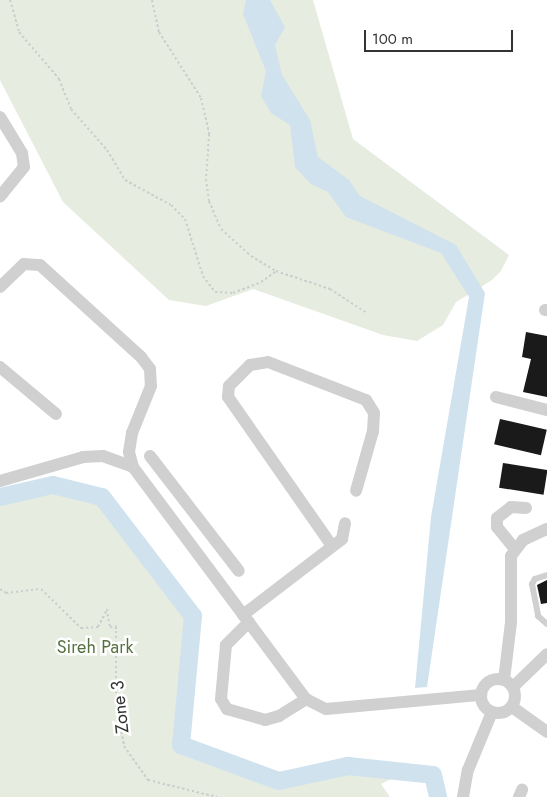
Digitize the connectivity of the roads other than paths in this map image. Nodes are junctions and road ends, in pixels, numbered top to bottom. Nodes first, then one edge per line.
1 (0, 117) edge
2 (0, 198) edge
3 (0, 287) edge
4 (0, 367) edge
5 (496, 397) dead end
6 (547, 410) edge
7 (56, 414) dead end
8 (150, 456) dead end
9 (133, 467) junction
10 (0, 481) edge
11 (172, 485) junction
12 (356, 491) dead end
13 (156, 498) junction
14 (526, 508) dead end
15 (345, 523) dead end
16 (547, 529) edge
17 (332, 546) junction
18 (514, 548) junction
19 (223, 551) junction
20 (205, 564) junction
21 (239, 571) dead end
22 (547, 575) edge
23 (246, 618) junction
24 (547, 624) edge
25 (547, 654) edge
26 (509, 683) junction
27 (481, 695) junction
28 (306, 699) junction
29 (512, 707) junction
30 (492, 712) junction
31 (547, 732) edge
32 (463, 797) edge

1 - 2 street
3 - 9 street
4 - 7 street
5 - 6 street
8 - 11 street
9 - 10 street
9 - 13 street
11 - 13 street
11 - 19 street
12 - 17 street
13 - 20 street
14 - 18 street
15 - 17 street
16 - 18 street
17 - 23 street
18 - 26 street
19 - 20 street
19 - 21 street
20 - 23 street
22 - 24 lane
23 - 28 street
23 - 28 street
25 - 26 street
26 - 27 street
26 - 29 street
27 - 28 street
27 - 30 street
29 - 30 street
29 - 31 street
30 - 32 street

